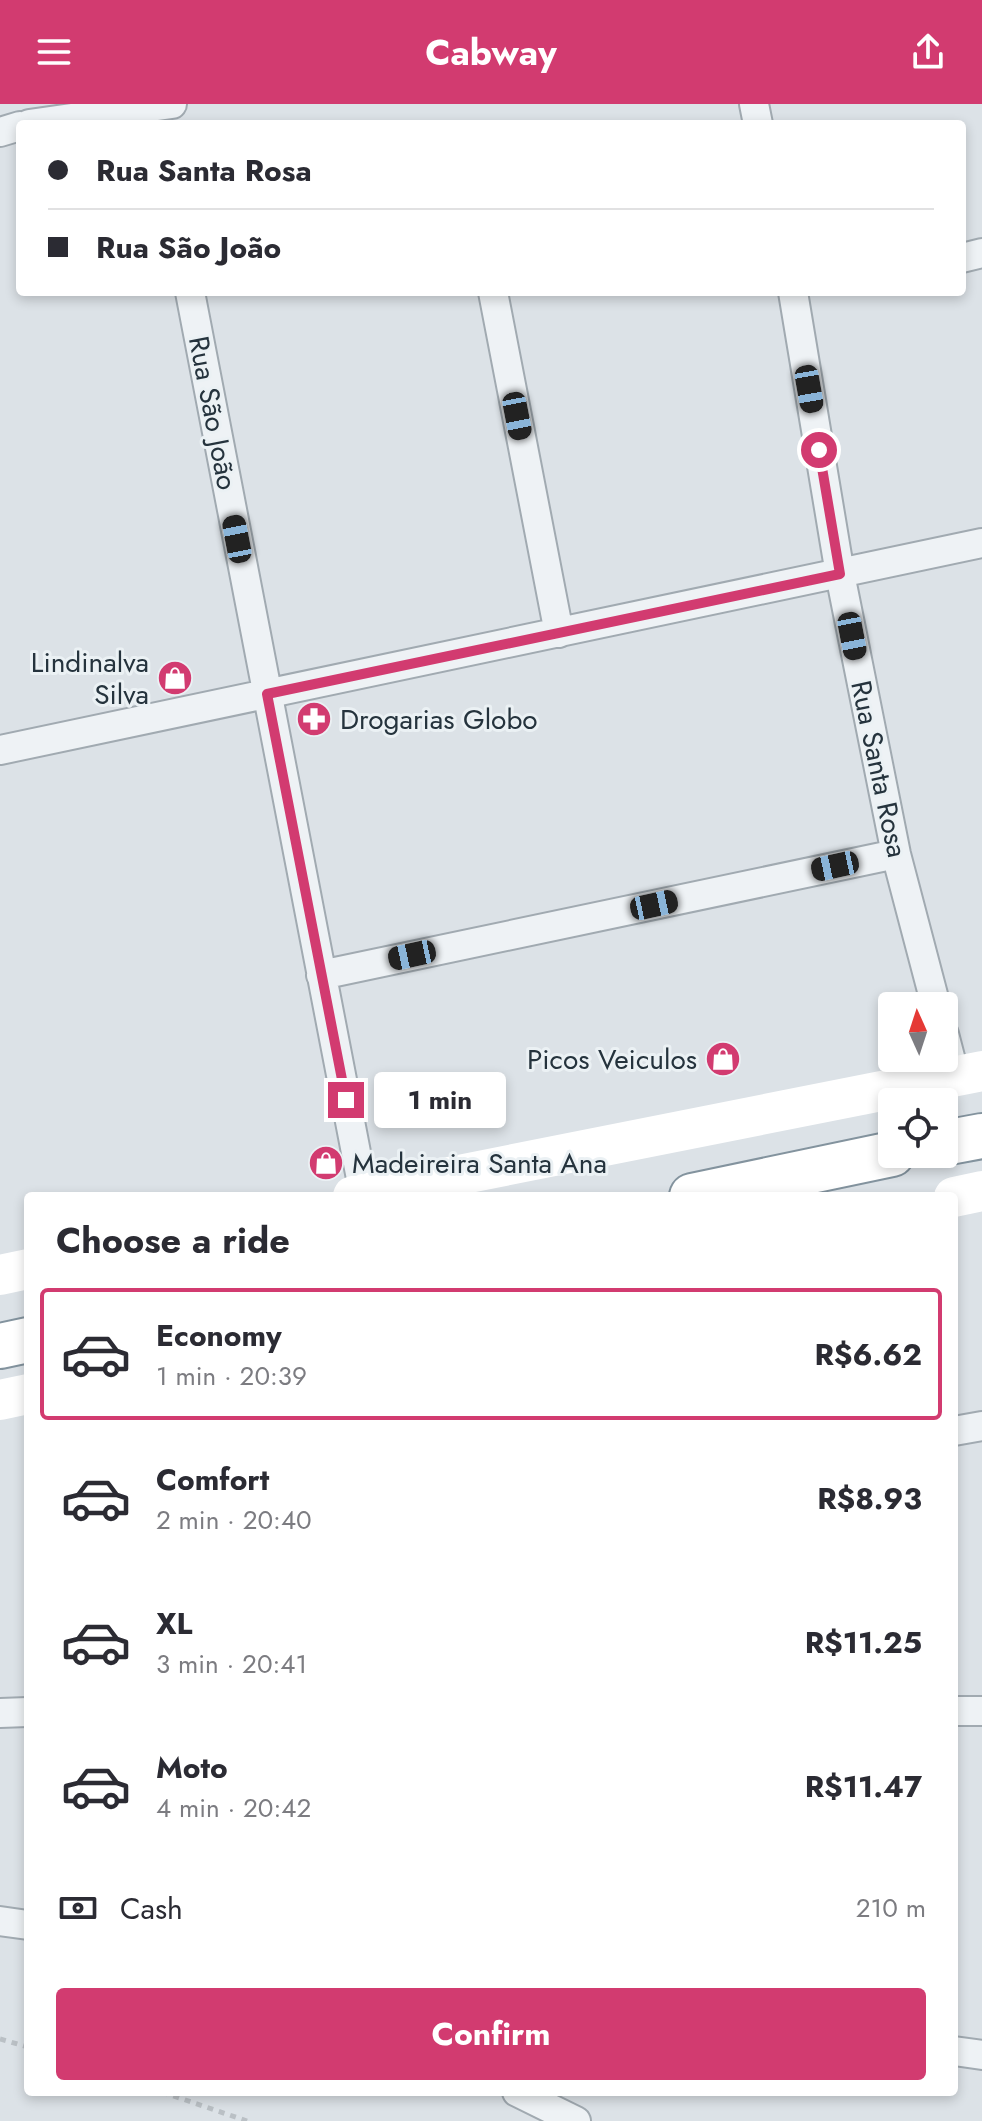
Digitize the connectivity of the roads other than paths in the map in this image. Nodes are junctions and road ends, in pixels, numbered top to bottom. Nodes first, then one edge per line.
1 (172, 104) edge
2 (58, 120) edge
3 (191, 296) edge
4 (494, 296) edge
5 (799, 296) edge
6 (982, 543) edge
7 (840, 574) junction
8 (559, 633) junction
9 (267, 694) junction
10 (0, 750) edge
11 (896, 854) junction
12 (321, 975) junction
13 (932, 992) edge
14 (958, 1056) edge
15 (969, 1073) edge
16 (982, 1136) edge
17 (958, 1140) edge
18 (878, 1157) edge
19 (358, 1192) edge
20 (374, 1192) edge
21 (711, 1192) edge
22 (982, 1192) edge
23 (958, 1196) edge
24 (24, 1270) edge
25 (0, 1275) edge
26 (24, 1341) edge
27 (0, 1346) edge
28 (24, 1395) edge
29 (0, 1400) edge
30 (982, 1426) edge
31 (958, 1430) edge
32 (958, 1711) edge
33 (982, 1711) edge
34 (24, 1712) edge
35 (0, 1713) edge
36 (0, 1921) edge
37 (24, 1924) edge
38 (958, 2052) edge
39 (982, 2055) edge
40 (525, 2096) edge
41 (576, 2121) edge

1 - 2 street
3 - 9 street, Rua São João
4 - 8 street
5 - 7 street, Rua Santa Rosa
6 - 7 street
7 - 8 street
7 - 11 street, Rua Santa Rosa
8 - 9 street
9 - 10 street
9 - 12 street, Rua São João
11 - 12 street
11 - 13 street, Rua Santa Rosa
12 - 19 street, Rua São João
14 - 15 street
15 - 20 main road
16 - 17 highway
18 - 21 highway
22 - 23 main road
24 - 25 main road
26 - 27 highway
28 - 29 main road
30 - 31 street
32 - 33 street
34 - 35 street
36 - 37 street
38 - 39 street
40 - 41 street

